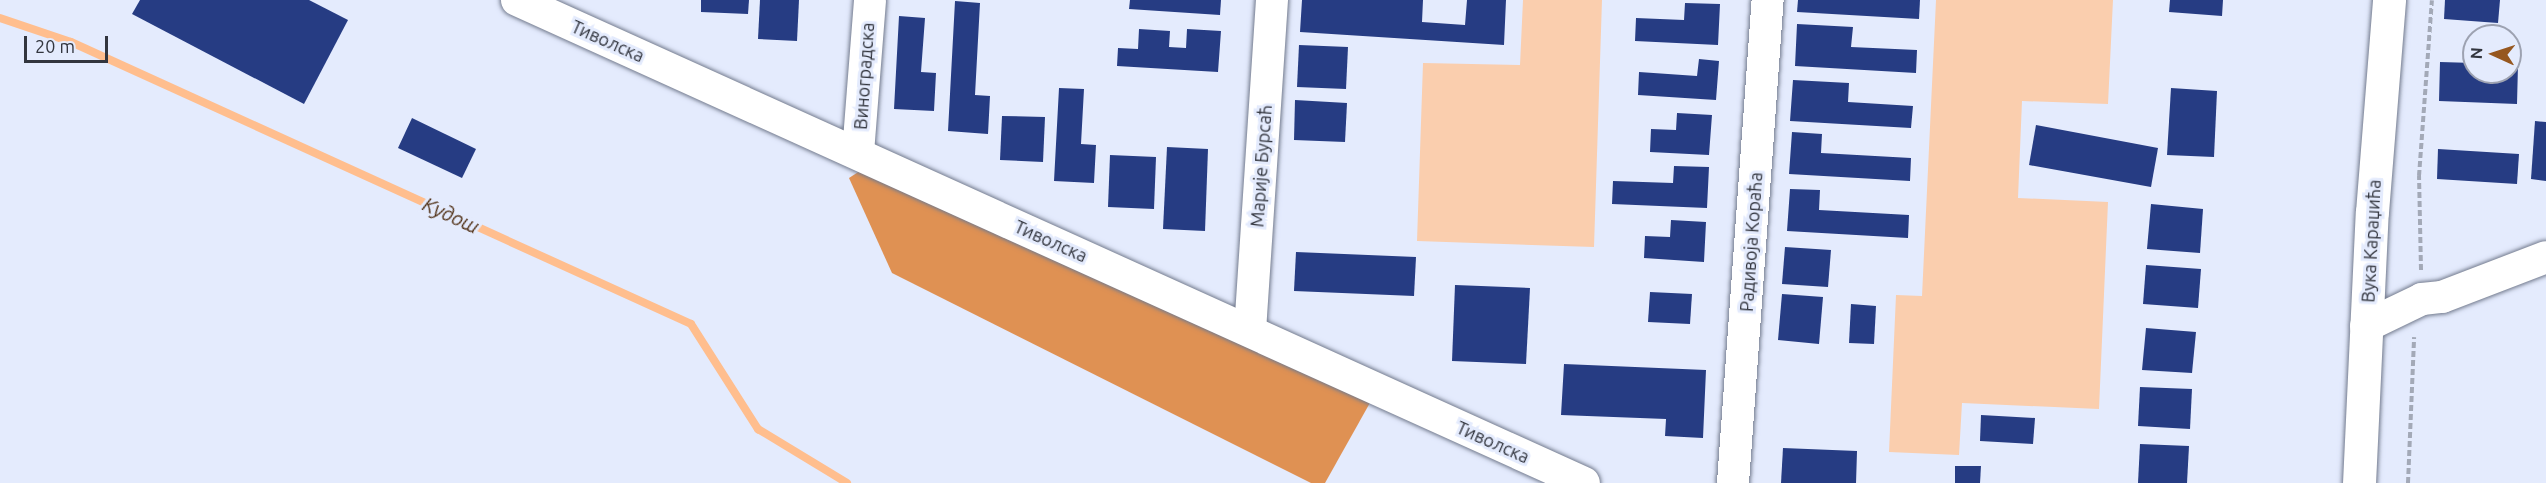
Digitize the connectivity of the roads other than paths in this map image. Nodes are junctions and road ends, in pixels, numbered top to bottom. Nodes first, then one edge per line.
1 (517, 0) edge
2 (870, 0) edge
3 (1272, 0) edge
4 (1768, 0) edge
5 (2389, 0) edge
6 (858, 153) junction
7 (2546, 257) edge
8 (2366, 326) junction
9 (1250, 331) junction
10 (1584, 483) edge
11 (1733, 483) edge
12 (2360, 483) edge

1 - 6 street, Тиволска
2 - 6 street, Виноградска
3 - 9 street, Марије Бурсаћ
4 - 11 street, Радивоја Кораћа
5 - 8 main road, Вука Караџића
6 - 9 street, Тиволска
7 - 8 street
8 - 12 main road, Вука Караџића
9 - 10 street, Тиволска

